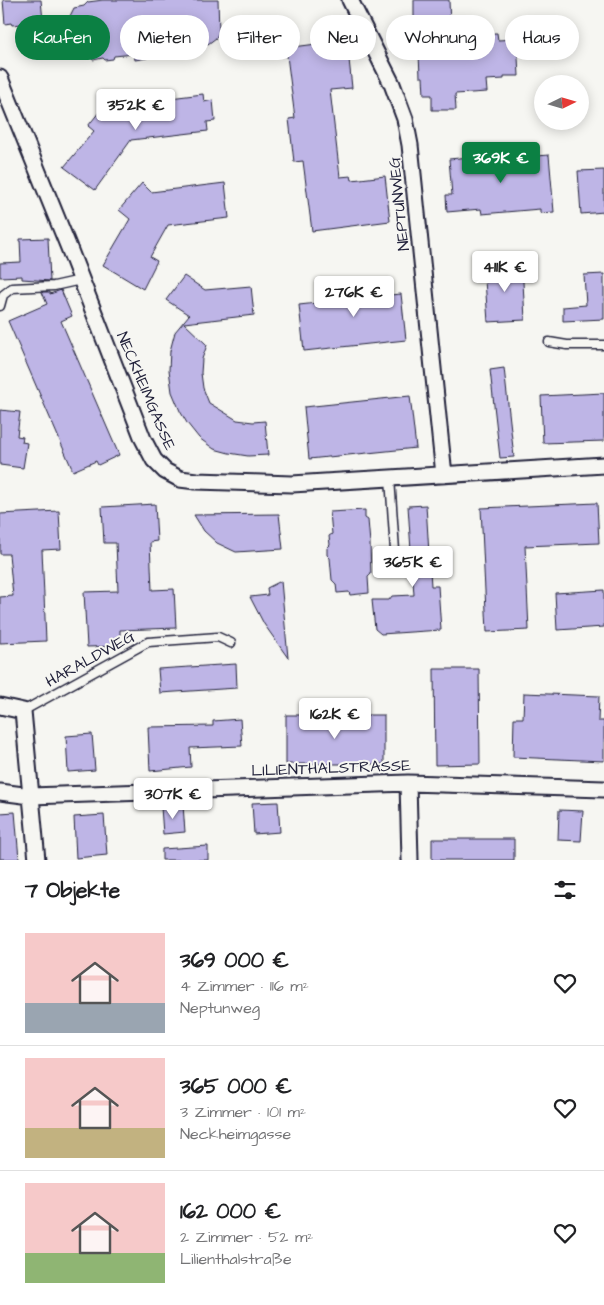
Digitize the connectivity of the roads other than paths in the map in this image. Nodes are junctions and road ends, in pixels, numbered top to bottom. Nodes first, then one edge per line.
1 (350, 0) edge
2 (0, 78) edge
3 (81, 280) junction
4 (0, 306) edge
5 (549, 342) dead end
6 (604, 345) edge
7 (604, 466) edge
8 (444, 475) junction
9 (390, 478) junction
10 (396, 565) dead end
11 (231, 643) dead end
12 (0, 706) edge
13 (23, 711) junction
14 (408, 783) junction
15 (604, 789) edge
16 (0, 792) edge
17 (32, 796) junction
18 (37, 860) edge
19 (410, 860) edge

1 - 8 street, NEPTUNWEG
2 - 3 street, NECKHEIMGASSE
3 - 4 lane
3 - 9 street, NECKHEIMGASSE
5 - 6 lane
7 - 8 street, NECKHEIMGASSE
8 - 9 street, NECKHEIMGASSE
9 - 10 lane
11 - 13 lane, HARALDWEG
12 - 13 street
13 - 17 street
14 - 15 street, LILIENTHALSTRASSE
14 - 17 street, LILIENTHALSTRASSE
14 - 19 street
16 - 17 street, LILIENTHALSTRASSE
17 - 18 street

